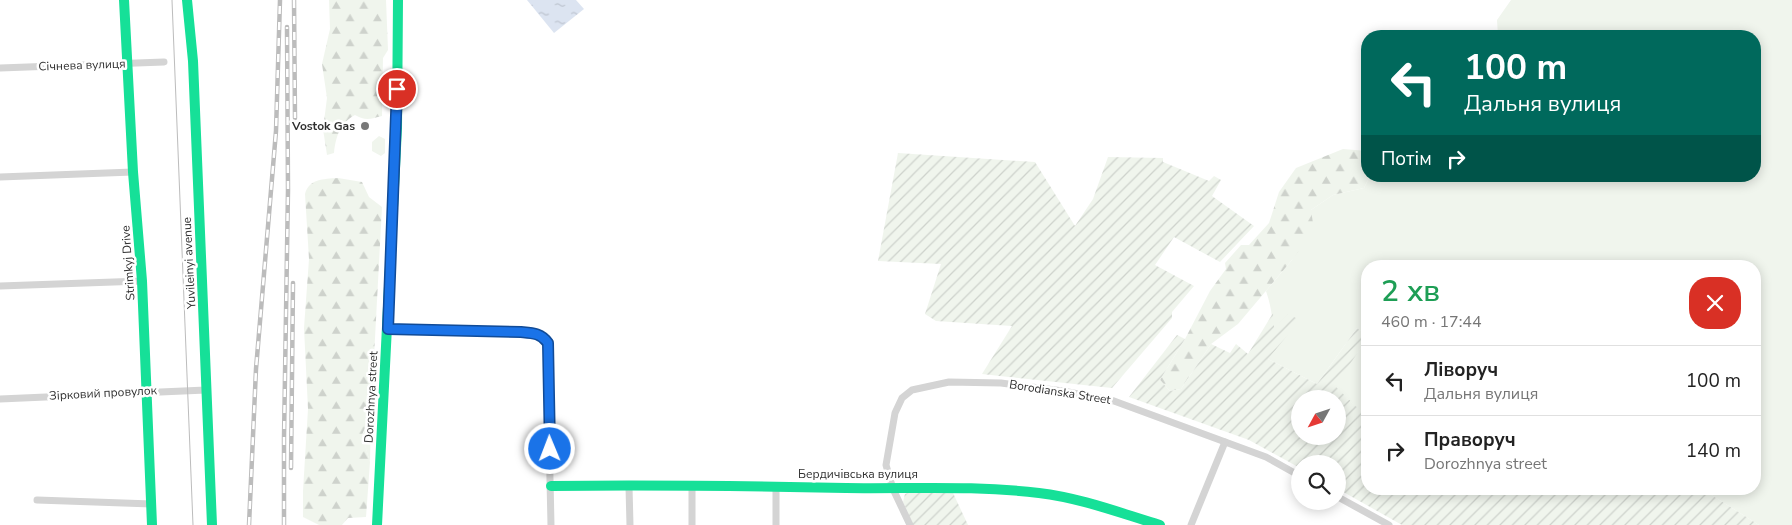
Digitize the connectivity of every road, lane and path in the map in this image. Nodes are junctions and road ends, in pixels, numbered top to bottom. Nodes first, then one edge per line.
1 (124, 0) edge
2 (187, 0) edge
3 (397, 3) edge
4 (164, 62) dead end
5 (129, 63) junction
6 (0, 68) edge
7 (133, 172) junction
8 (0, 177) edge
9 (142, 281) junction
10 (0, 286) edge
11 (388, 329) junction
12 (206, 390) junction
13 (147, 391) junction
14 (0, 399) edge
15 (1225, 442) junction
16 (1291, 471) edge
17 (692, 485) junction
18 (551, 486) junction
19 (776, 486) junction
20 (629, 487) junction
21 (893, 489) junction
22 (37, 500) dead end
23 (1346, 501) edge
24 (152, 504) junction
25 (152, 525) edge
26 (212, 525) edge
27 (376, 525) edge
28 (551, 525) edge
29 (630, 525) edge
30 (692, 525) edge
31 (776, 525) edge
32 (910, 525) edge
33 (1160, 525) edge
34 (1191, 525) edge
35 (1389, 525) edge

1 - 5 street, Strimkyj Drive
2 - 12 street, Yuvileinyi avenue
3 - 11 street, Dorozhnya street
4 - 5 street, Січнева вулиця
5 - 6 street, Січнева вулиця
5 - 7 street, Strimkyj Drive
7 - 8 street
7 - 9 street, Strimkyj Drive
9 - 10 street
9 - 13 street, Strimkyj Drive
11 - 18 street
11 - 27 street, Dorozhnya street
12 - 13 street, Зірковий провулок
12 - 26 street, Yuvileinyi avenue
13 - 14 street, Зірковий провулок
13 - 24 street, Strimkyj Drive
15 - 16 street, Borodianska Street
15 - 21 street, Borodianska Street
15 - 34 street
17 - 19 street, Бердичівська вулиця
17 - 20 street, Бердичівська вулиця
17 - 30 street
18 - 20 street, Бердичівська вулиця
18 - 28 street
19 - 21 street, Бердичівська вулиця
19 - 31 street
20 - 29 street
21 - 32 street, Borodianska Street
21 - 33 street, Бердичівська вулиця
22 - 24 street
23 - 35 street
24 - 25 street, Strimkyj Drive

